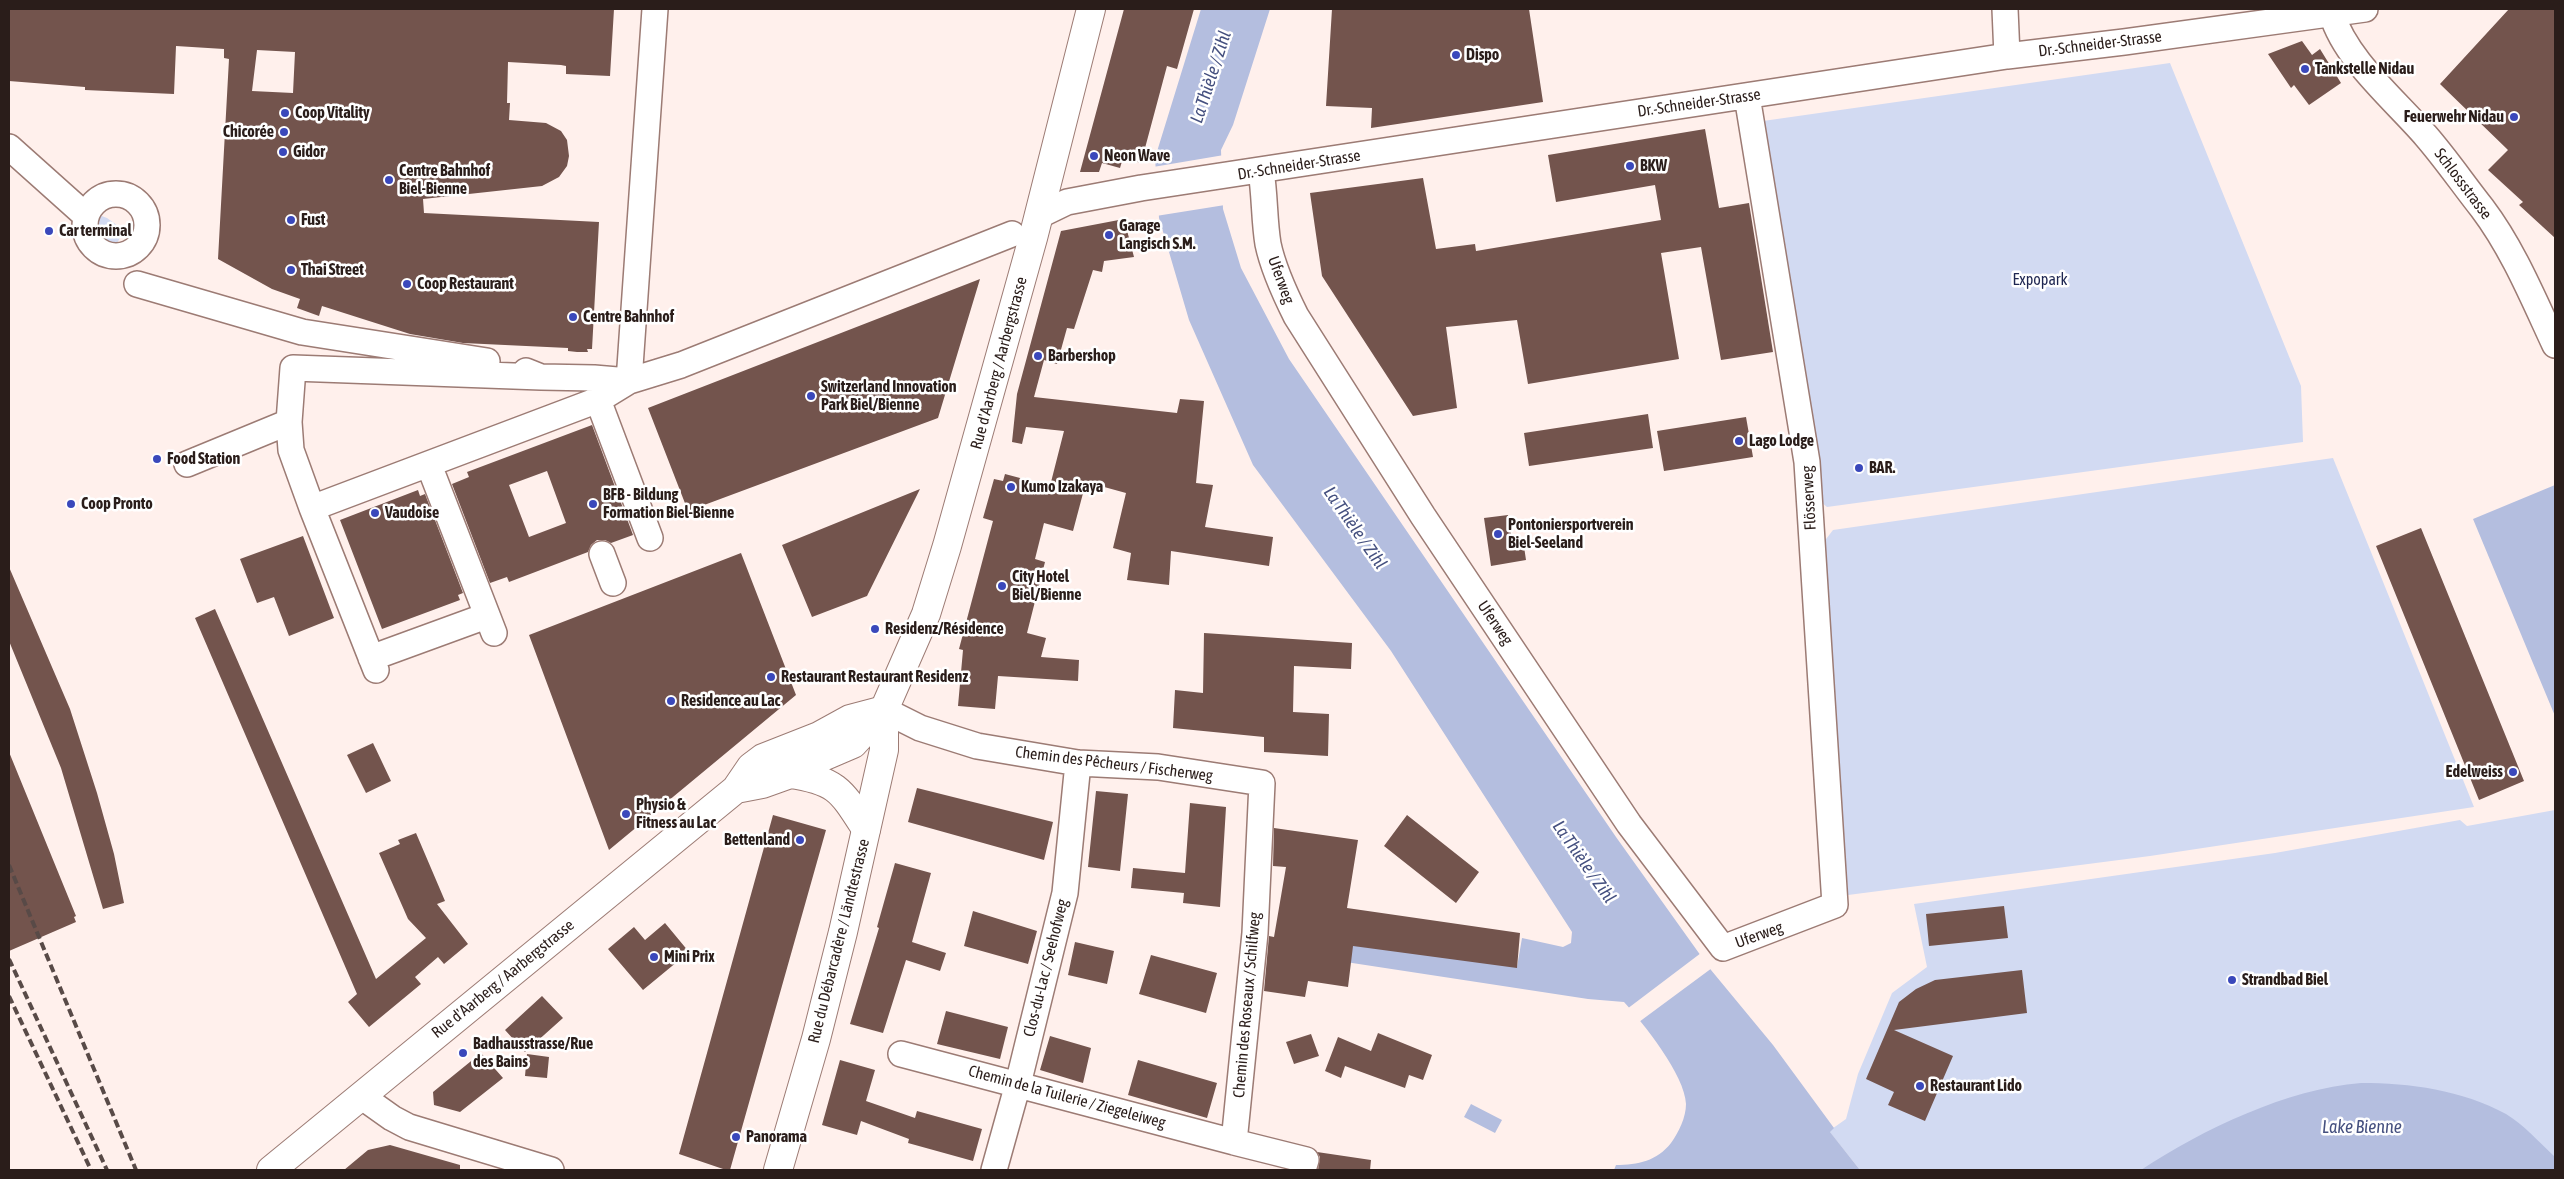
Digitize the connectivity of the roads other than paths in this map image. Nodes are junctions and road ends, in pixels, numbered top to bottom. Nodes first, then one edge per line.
1 (655, 9) edge
2 (1091, 9) edge
3 (2005, 9) edge
4 (2364, 9) edge
5 (2304, 13) edge
6 (2332, 14) junction
7 (2007, 56) junction
8 (1747, 96) junction
9 (9, 147) edge
10 (1253, 172) junction
11 (85, 215) dead end
12 (1038, 216) junction
13 (1012, 234) dead end
14 (137, 284) dead end
15 (2555, 345) edge
16 (541, 377) junction
17 (629, 381) junction
18 (598, 400) junction
19 (289, 422) junction
20 (187, 464) dead end
21 (429, 465) junction
22 (312, 508) junction
23 (650, 538) dead end
24 (602, 554) dead end
25 (613, 583) dead end
26 (884, 710) junction
27 (1078, 763) junction
28 (790, 774) junction
29 (1262, 783) joint
30 (736, 789) junction
31 (866, 829) junction
32 (1836, 904) joint
33 (901, 1054) dead end
34 (1018, 1084) junction
35 (361, 1096) junction
36 (1234, 1142) junction
37 (271, 1170) edge
38 (551, 1170) edge
39 (778, 1170) edge
40 (994, 1170) edge
41 (1303, 1170) edge

1 - 17 street
2 - 12 main road, Rue d'Aarberg / Aarbergstrasse
3 - 7 street
4 - 6 street, Dr.-Schneider-Strasse
5 - 6 street, Dr.-Schneider-Strasse
5 - 7 street, Dr.-Schneider-Strasse
6 - 15 street, Schlossstrasse
7 - 8 street, Dr.-Schneider-Strasse
8 - 10 street, Dr.-Schneider-Strasse
8 - 32 street, Flösserweg
9 - 11 street
10 - 12 street, Dr.-Schneider-Strasse
10 - 32 street, Uferweg
12 - 26 main road, Rue d'Aarberg / Aarbergstrasse
13 - 17 street
14 - 16 street
16 - 17 street
16 - 19 street
17 - 18 street
18 - 21 street
18 - 23 street
19 - 20 street
19 - 22 street
21 - 22 street
21 - 22 street
24 - 25 street
26 - 27 street, Chemin des Pêcheurs / Fischerweg
26 - 28 main road, Rue d'Aarberg / Aarbergstrasse
26 - 30 main road, Rue d'Aarberg / Aarbergstrasse
26 - 31 main road, Rue du Débarcadère / Ländtestrasse
27 - 29 street, Chemin des Pêcheurs / Fischerweg
27 - 34 street, Clos-du-Lac / Seehofweg
28 - 30 main road, Rue d'Aarberg / Aarbergstrasse
28 - 31 main road, Rue d'Aarberg / Aarbergstrasse
29 - 36 street, Chemin des Roseaux / Schilfweg
30 - 35 main road, Rue d'Aarberg / Aarbergstrasse
31 - 39 main road, Rue du Débarcadère / Ländtestrasse
33 - 34 street, Chemin de la Tuilerie / Ziegeleiweg
34 - 36 street, Chemin de la Tuilerie / Ziegeleiweg
34 - 40 street, Clos-du-Lac / Seehofweg
35 - 37 main road, Rue d'Aarberg / Aarbergstrasse
35 - 38 street
36 - 41 street

